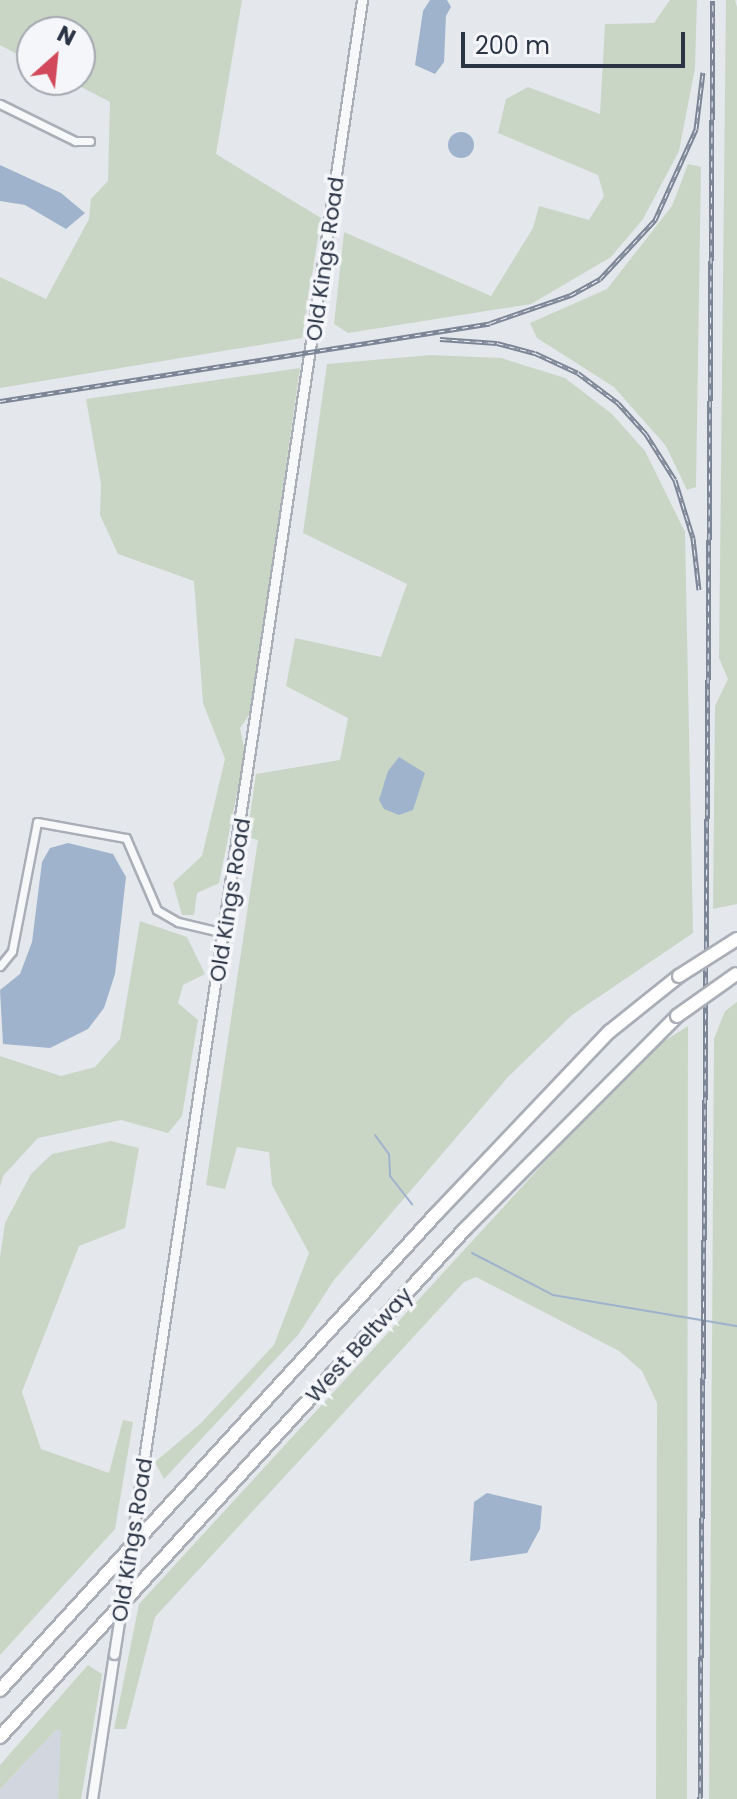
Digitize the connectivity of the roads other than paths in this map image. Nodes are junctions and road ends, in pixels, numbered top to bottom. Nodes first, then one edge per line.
1 (362, 0) edge
2 (0, 104) edge
3 (90, 141) dead end
4 (737, 930) edge
5 (224, 933) junction
6 (737, 939) edge
7 (697, 962) junction
8 (0, 966) edge
9 (736, 974) edge
10 (0, 1690) edge
11 (0, 1737) edge
12 (92, 1799) edge

1 - 5 street, Old Kings Road
2 - 3 street
4 - 7 highway, bridge
5 - 8 street
5 - 12 street, Old Kings Road, bridge
6 - 7 highway, West Beltway, bridge
7 - 10 highway, West Beltway, bridge
9 - 11 highway, West Beltway, bridge

